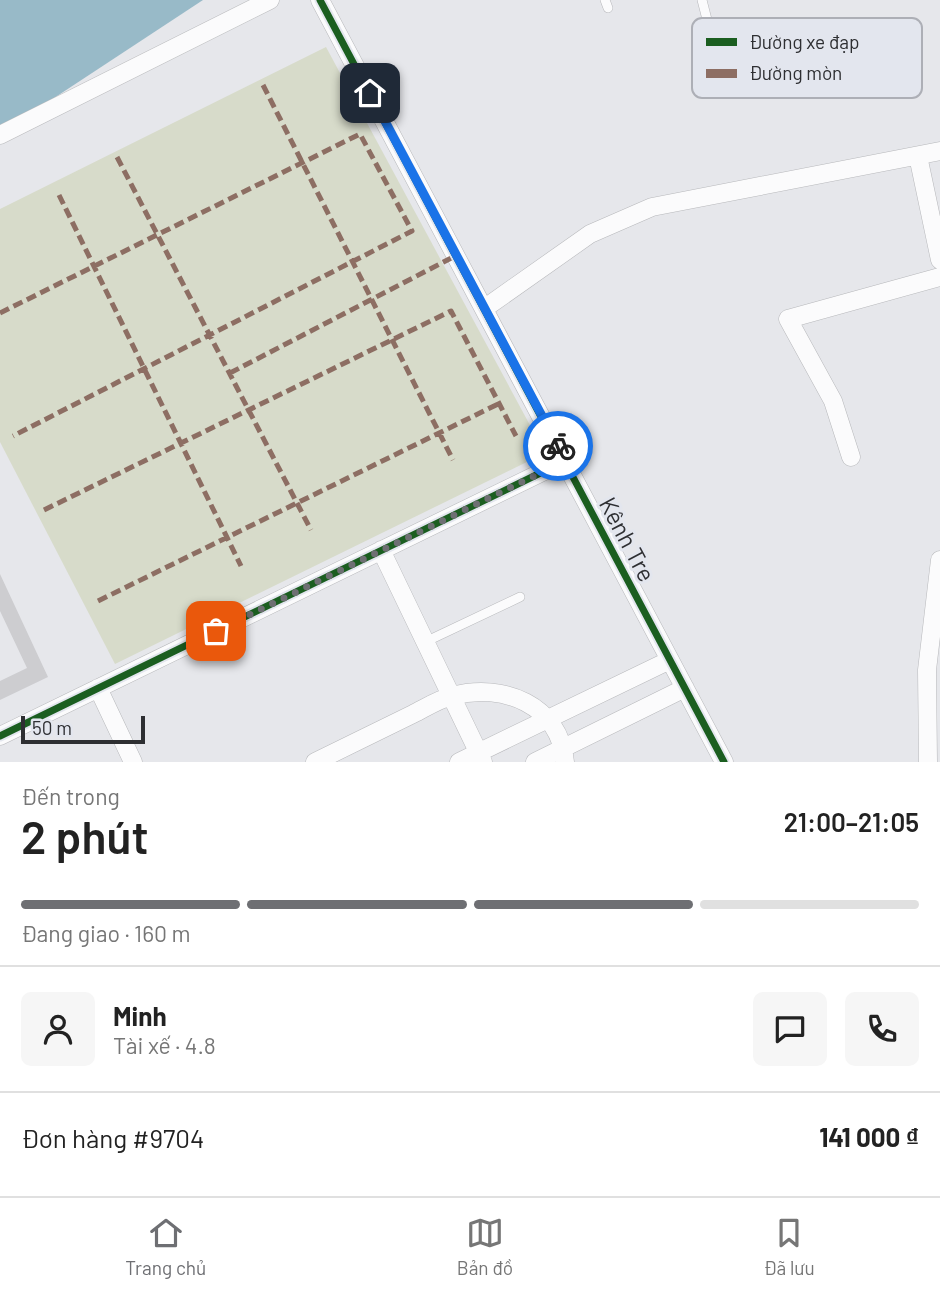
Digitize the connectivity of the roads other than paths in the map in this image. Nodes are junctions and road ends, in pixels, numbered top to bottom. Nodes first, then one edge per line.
1 (270, 0) edge
2 (320, 0) edge
3 (702, 0) edge
4 (707, 18) edge
5 (0, 135) edge
6 (940, 151) edge
7 (918, 156) junction
8 (940, 260) edge
9 (940, 277) edge
10 (485, 308) junction
11 (851, 457) dead end
12 (565, 461) junction
13 (381, 550) junction
14 (940, 560) edge
15 (938, 585) edge
16 (520, 597) dead end
17 (425, 642) junction
18 (670, 660) junction
19 (98, 688) junction
20 (685, 688) junction
21 (451, 696) junction
22 (550, 718) junction
23 (0, 736) edge
24 (565, 755) edge
25 (481, 757) edge
26 (134, 762) edge
27 (315, 762) edge
28 (460, 762) edge
29 (535, 762) edge
30 (723, 762) edge
31 (928, 762) edge

1 - 5 street
2 - 10 street, Kênh Tre
3 - 4 lane
6 - 7 street
7 - 8 street
7 - 10 street
9 - 11 street
10 - 12 street, Kênh Tre
12 - 13 street
12 - 18 street, Kênh Tre
13 - 17 street
13 - 19 street
14 - 15 street
15 - 31 street
16 - 17 lane
17 - 21 street
18 - 20 street, Kênh Tre
18 - 22 street
19 - 23 street
19 - 26 street
20 - 24 street
20 - 30 street, Kênh Tre
21 - 22 street
21 - 25 street
21 - 27 street
22 - 24 street
22 - 25 street
24 - 29 street
25 - 28 street

